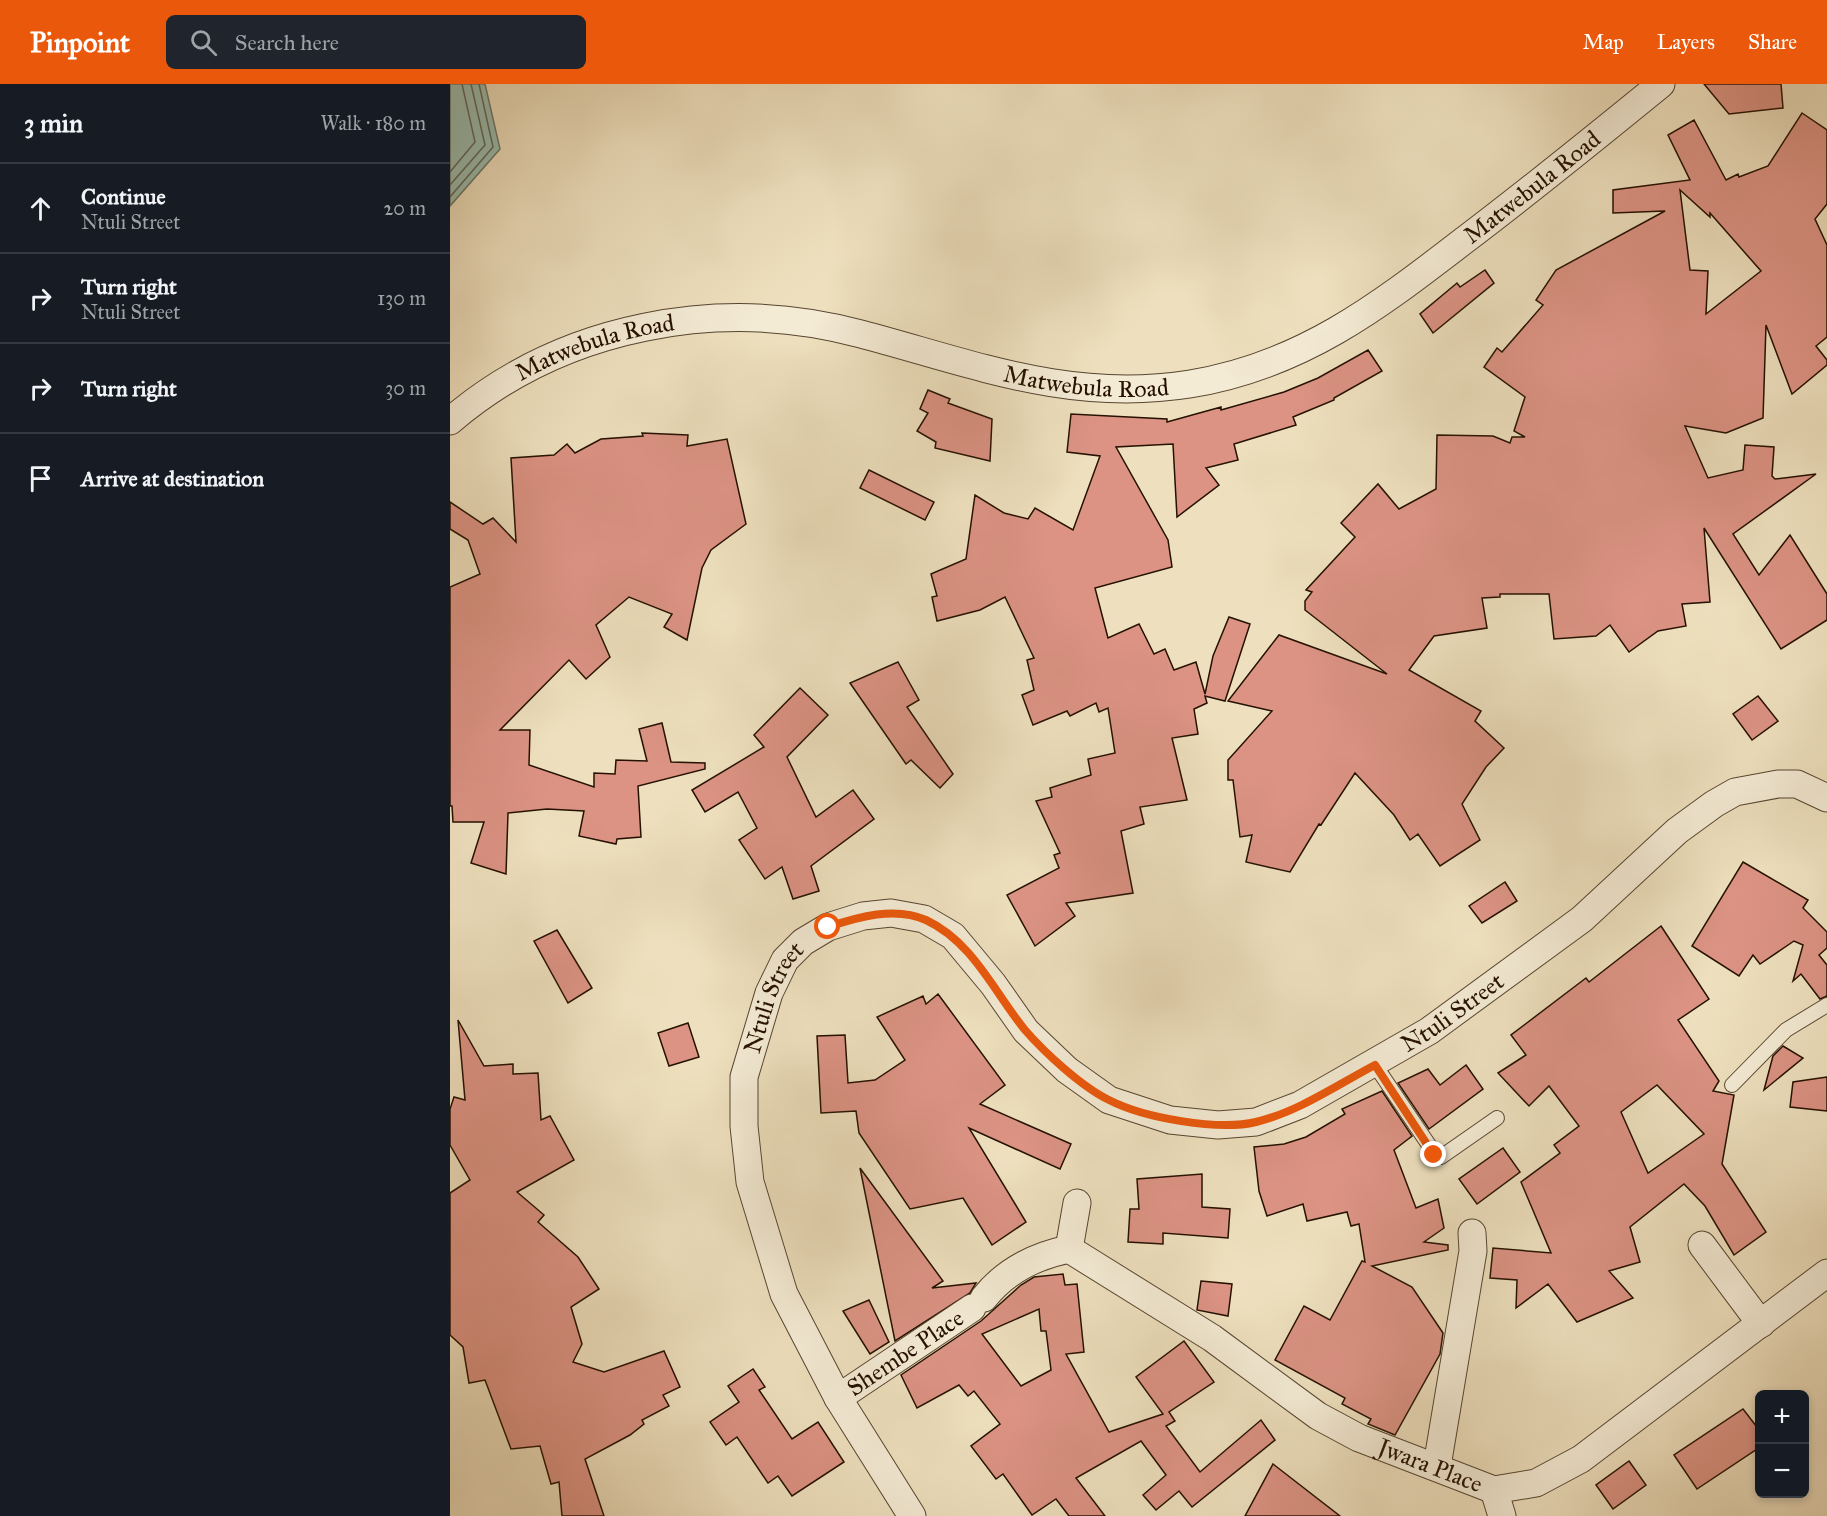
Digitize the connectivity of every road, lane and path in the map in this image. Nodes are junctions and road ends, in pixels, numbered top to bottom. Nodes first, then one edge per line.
1 (1660, 84) edge
2 (450, 421) edge
3 (1827, 798) edge
4 (1827, 1005) edge
5 (1375, 1065) junction
6 (1732, 1084) dead end
7 (1497, 1118) dead end
8 (1077, 1203) dead end
9 (1472, 1233) dead end
10 (1702, 1245) dead end
11 (1069, 1249) junction
12 (1827, 1273) edge
13 (1761, 1323) junction
14 (838, 1398) junction
15 (1437, 1466) junction
16 (1494, 1490) junction
17 (912, 1516) edge
18 (1502, 1516) edge

1 - 2 street, Matwebula Road
3 - 5 street, Ntuli Street
4 - 6 lane
5 - 7 lane
5 - 14 street, Ntuli Street
8 - 11 street
9 - 15 street
10 - 13 street
11 - 14 street, Shembe Place
11 - 15 street, Jwara Place
12 - 13 street, Jwara Place
13 - 16 street, Jwara Place
14 - 17 street, Ntuli Street
15 - 16 street, Jwara Place
16 - 18 street

